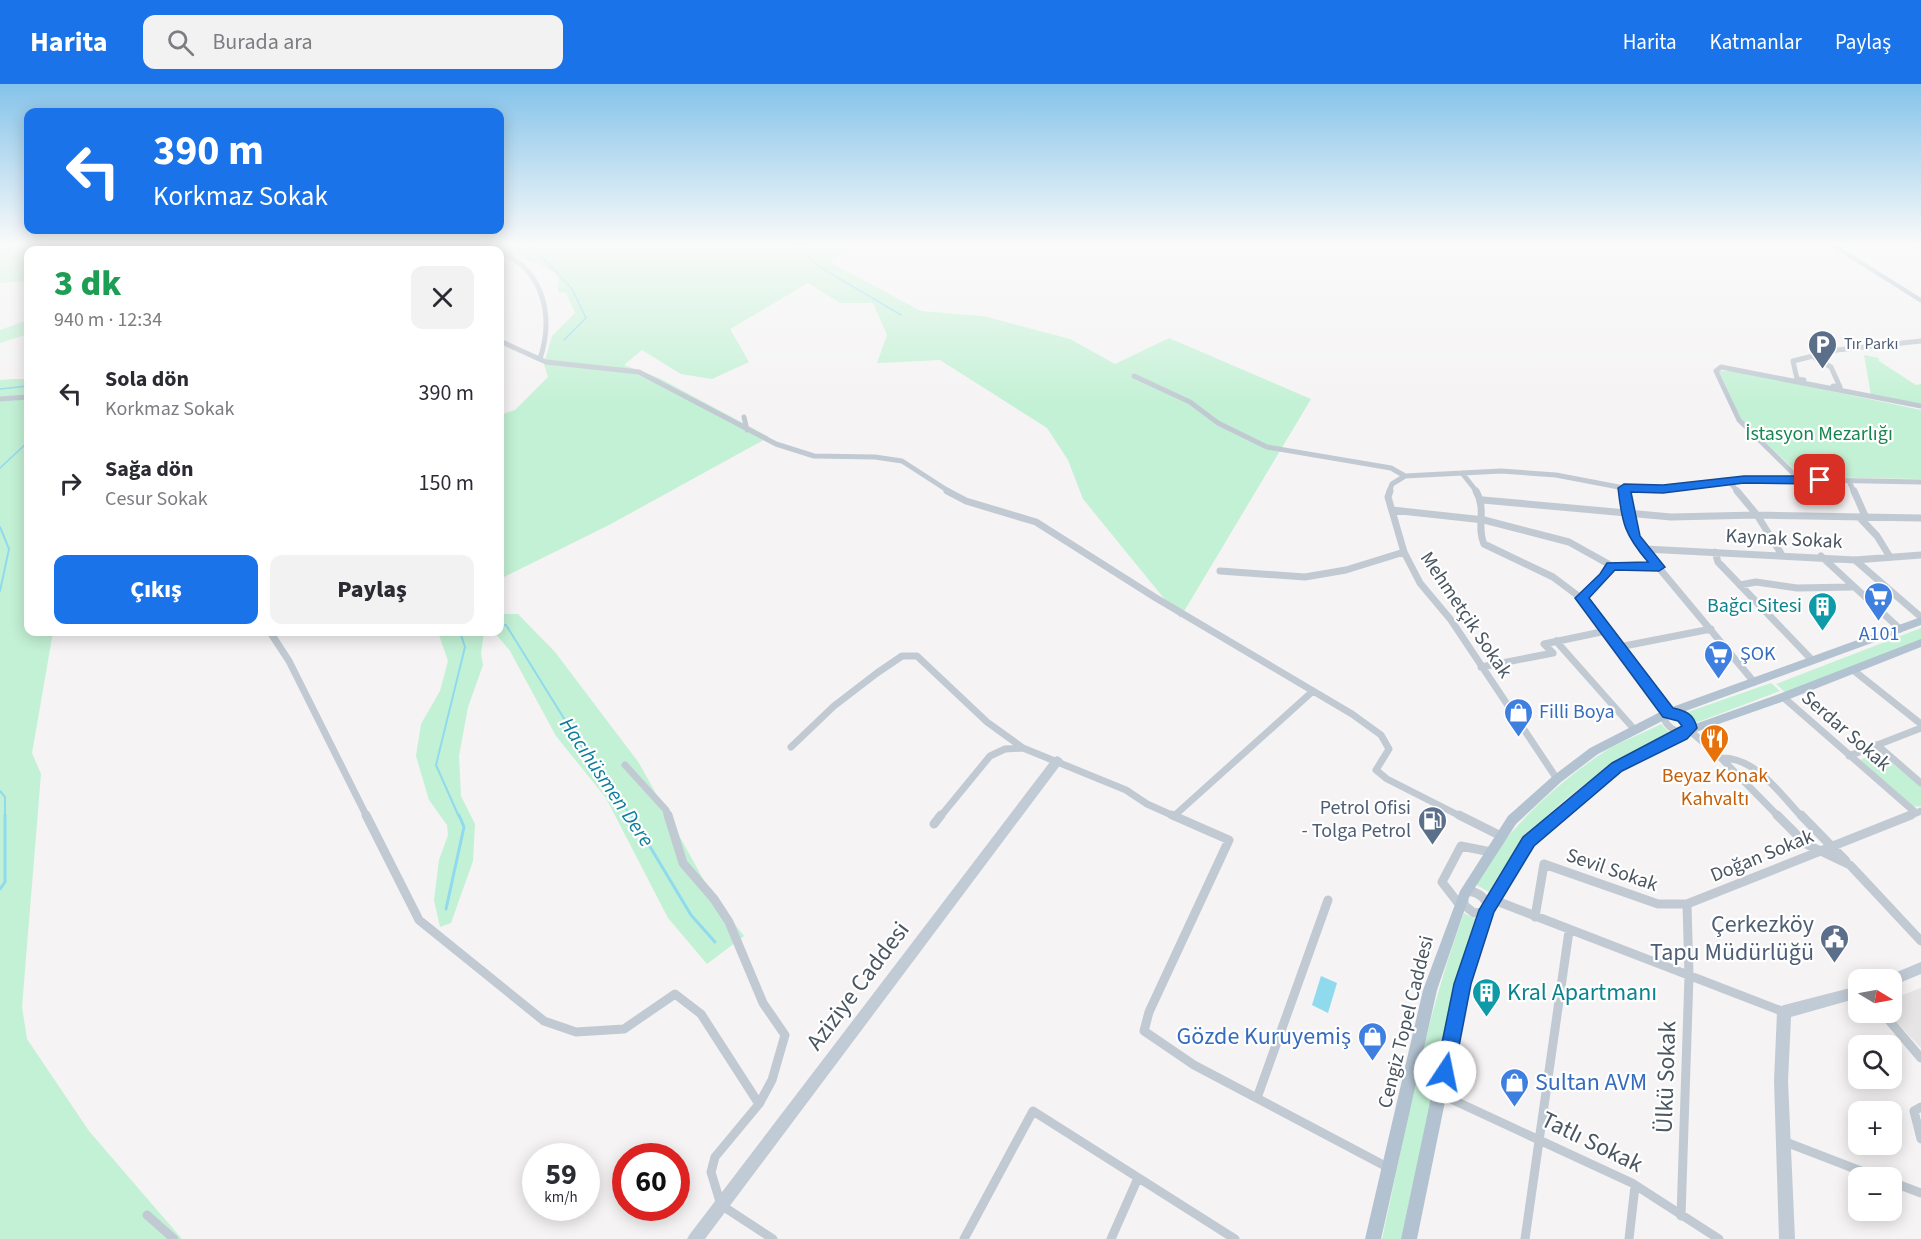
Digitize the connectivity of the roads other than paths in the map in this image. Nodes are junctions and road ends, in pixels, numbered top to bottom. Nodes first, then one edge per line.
1 (543, 297) edge
2 (1921, 341) edge
3 (504, 343) edge
4 (1815, 358) junction
5 (540, 359) junction
6 (1134, 376) dead end
7 (24, 397) edge
8 (0, 399) edge
9 (1921, 406) edge
10 (744, 417) dead end
11 (747, 430) junction
12 (1462, 473) junction
13 (1405, 476) junction
14 (1728, 480) junction
15 (1800, 480) junction
16 (1849, 481) junction
17 (1921, 482) edge
18 (1624, 488) junction
19 (1483, 500) junction
20 (1392, 510) junction
21 (1627, 514) junction
22 (1756, 515) junction
23 (1863, 518) junction
24 (1921, 518) edge
25 (1484, 520) junction
26 (1645, 549) junction
27 (1404, 552) junction
28 (1715, 552) junction
29 (1782, 555) junction
30 (1921, 555) edge
31 (1821, 556) junction
32 (1890, 557) junction
33 (1855, 560) junction
34 (1612, 566) junction
35 (1659, 567) junction
36 (1220, 571) dead end
37 (1740, 585) junction
38 (1852, 587) junction
39 (1581, 598) junction
40 (1921, 619) edge
41 (1711, 629) junction
42 (1900, 629) junction
43 (1606, 631) junction
44 (273, 636) edge
45 (1556, 641) junction
46 (1921, 643) edge
47 (1618, 647) junction
48 (1812, 660) junction
49 (1481, 666) junction
50 (1853, 670) junction
51 (1754, 682) junction
52 (1312, 691) junction
53 (1783, 697) junction
54 (1668, 713) junction
55 (1921, 726) edge
56 (1634, 729) junction
57 (1685, 731) junction
58 (1877, 745) junction
59 (791, 747) dead end
60 (1023, 748) junction
61 (1849, 756) junction
62 (1722, 758) junction
63 (1057, 761) junction
64 (625, 765) dead end
65 (1557, 779) junction
66 (1921, 783) edge
67 (1919, 812) edge
68 (1174, 816) junction
69 (934, 824) dead end
70 (1501, 836) junction
71 (1832, 846) junction
72 (1820, 851) junction
73 (1491, 852) junction
74 (1850, 865) junction
75 (1328, 900) dead end
76 (1461, 900) junction
77 (1687, 904) junction
78 (1491, 905) junction
79 (1535, 916) junction
80 (1569, 931) junction
81 (1921, 941) edge
82 (1921, 968) edge
83 (1689, 976) junction
84 (1902, 976) edge
85 (1848, 995) edge
86 (1784, 1012) junction
87 (1891, 1023) edge
88 (1921, 1058) edge
89 (1440, 1094) junction
90 (1257, 1098) junction
91 (759, 1104) junction
92 (1921, 1107) edge
93 (1539, 1139) junction
94 (1921, 1139) edge
95 (1783, 1141) junction
96 (1850, 1167) edge
97 (1389, 1168) junction
98 (1138, 1178) junction
99 (1635, 1186) junction
100 (1902, 1186) edge
101 (1921, 1193) edge
102 (721, 1205) junction
103 (147, 1215) dead end
104 (1681, 1216) junction
105 (174, 1239) edge
106 (695, 1239) edge
107 (773, 1239) edge
108 (964, 1239) edge
109 (1111, 1239) edge
110 (1235, 1239) edge
111 (1373, 1239) edge
112 (1410, 1239) edge
113 (1525, 1239) edge
114 (1629, 1239) edge
115 (1719, 1239) edge
116 (1787, 1239) edge

1 - 5 street
2 - 4 street
3 - 5 street
4 - 4 street
5 - 11 street
6 - 13 street
7 - 8 street
9 - 15 street
10 - 11 street
11 - 52 street
12 - 13 street
12 - 18 street
12 - 19 street
13 - 20 street, Mehmetçik Sokak
14 - 15 street
14 - 18 street
14 - 22 street
15 - 16 street
16 - 17 street
16 - 23 street
18 - 21 street
19 - 21 street
19 - 25 street
20 - 25 street
20 - 27 street, Mehmetçik Sokak
21 - 22 street
21 - 26 street
22 - 23 street
22 - 29 street
23 - 24 street
23 - 32 street
25 - 34 street
25 - 39 street
26 - 28 street, Kaynak Sokak
26 - 35 street
27 - 36 street
27 - 49 street, Mehmetçik Sokak
28 - 29 street, Kaynak Sokak
28 - 37 street
29 - 31 street, Kaynak Sokak
30 - 32 street, Kaynak Sokak
31 - 33 street, Kaynak Sokak
31 - 38 street
32 - 33 street, Kaynak Sokak
33 - 40 street
34 - 35 street
34 - 39 street
35 - 41 street
37 - 38 street
37 - 48 street
38 - 42 street
39 - 43 street
40 - 42 main road, Cengiz Topel Caddesi
41 - 47 street
41 - 51 street
42 - 48 main road, Cengiz Topel Caddesi
43 - 45 street
43 - 47 street
44 - 91 street
45 - 49 street
45 - 56 street
46 - 50 main road
47 - 54 street
48 - 51 main road, Cengiz Topel Caddesi
49 - 65 street, Mehmetçik Sokak
50 - 53 main road
50 - 55 street
51 - 54 main road, Cengiz Topel Caddesi
52 - 68 street
52 - 70 street
53 - 57 main road
53 - 61 street, Serdar Sokak
54 - 56 main road, Cengiz Topel Caddesi
54 - 57 street
54 - 57 street
55 - 58 street
56 - 65 main road, Cengiz Topel Caddesi
57 - 62 street
57 - 78 main road
58 - 61 street
58 - 66 street
59 - 60 street
60 - 63 street
60 - 69 street
61 - 67 street, Serdar Sokak
62 - 71 street
62 - 72 street
63 - 68 street
63 - 102 street, Aziziye Caddesi
64 - 91 street
65 - 70 main road, Cengiz Topel Caddesi
67 - 71 street, Doğan Sokak
68 - 90 street
70 - 73 main road, Cengiz Topel Caddesi
71 - 72 street, Doğan Sokak
71 - 74 street
72 - 74 street
72 - 77 street, Doğan Sokak
73 - 76 main road, Cengiz Topel Caddesi
73 - 76 street
74 - 81 street
75 - 90 street
76 - 78 street
76 - 78 street
76 - 97 main road, Cengiz Topel Caddesi
77 - 79 street, Sevil Sokak
77 - 83 street
78 - 79 street
78 - 89 main road
79 - 80 street
80 - 83 street
80 - 93 street
82 - 84 street
83 - 86 street
83 - 104 street, Ülkü Sokak
85 - 86 street
86 - 95 street
87 - 88 street
89 - 93 street, Tatlı Sokak
89 - 112 main road
90 - 97 street
91 - 102 street
92 - 94 street
93 - 99 street, Tatlı Sokak
93 - 113 street
95 - 96 street
95 - 116 street
97 - 111 main road, Cengiz Topel Caddesi
98 - 108 street
98 - 109 street
98 - 110 street
99 - 104 street, Tatlı Sokak
99 - 114 street
100 - 101 street
102 - 106 street, Aziziye Caddesi
102 - 107 street
103 - 105 street
104 - 115 street, Tatlı Sokak

